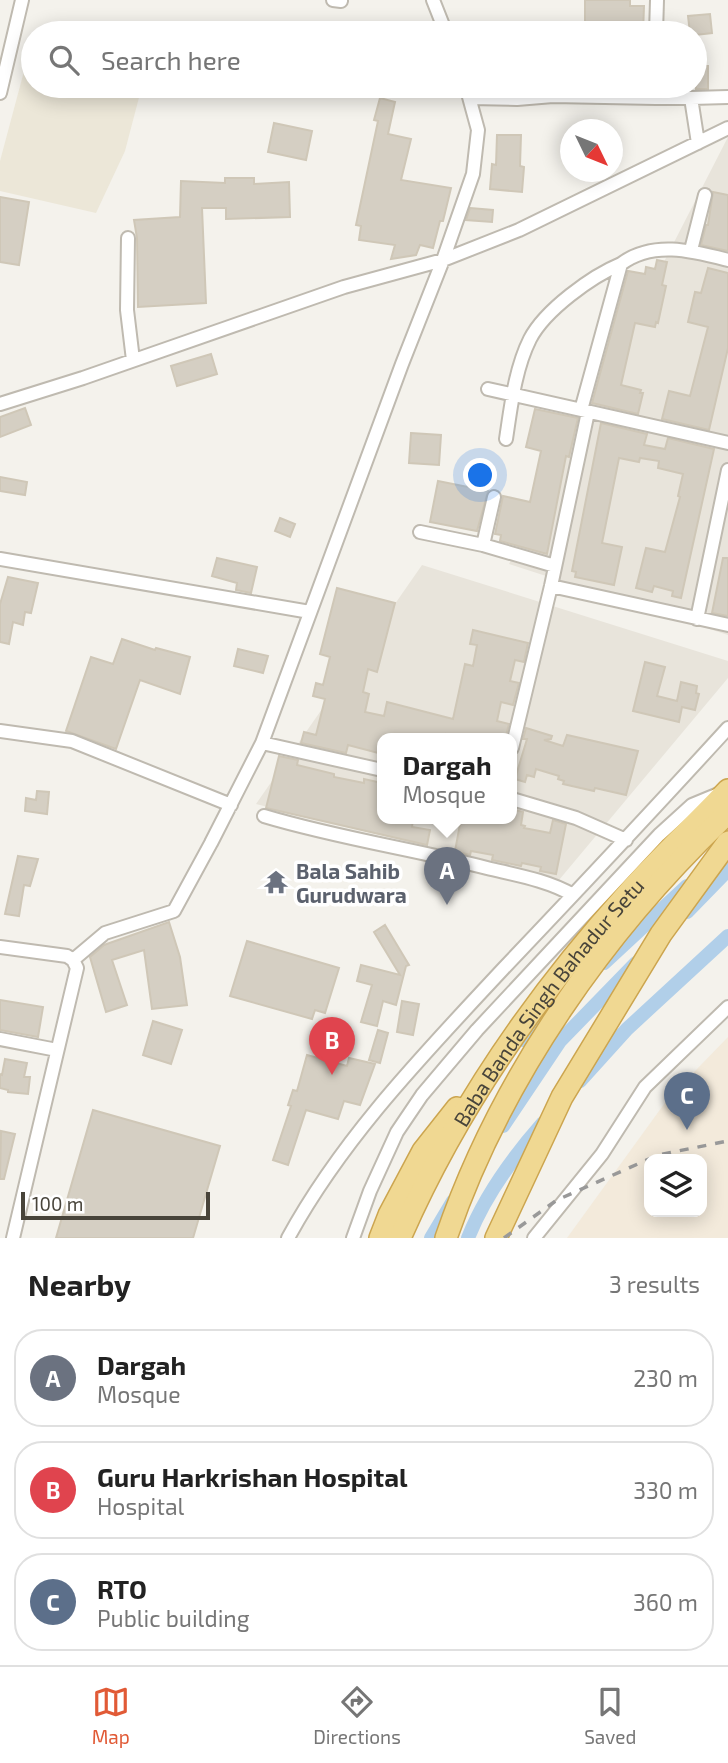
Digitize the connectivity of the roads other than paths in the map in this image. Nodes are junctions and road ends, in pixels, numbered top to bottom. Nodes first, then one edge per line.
1 (22, 0) edge
2 (333, 0) edge
3 (433, 0) edge
4 (657, 0) edge
5 (341, 1) edge
6 (441, 21) edge
7 (656, 21) edge
8 (0, 93) edge
9 (728, 97) edge
10 (470, 98) edge
11 (510, 98) edge
12 (529, 98) edge
13 (691, 98) edge
14 (707, 98) edge
15 (728, 128) edge
16 (698, 143) junction
17 (705, 195) dead end
18 (128, 238) dead end
19 (691, 250) junction
20 (443, 260) junction
21 (728, 260) edge
22 (621, 264) junction
23 (133, 360) junction
24 (488, 389) dead end
25 (513, 395) junction
26 (0, 404) edge
27 (584, 411) junction
28 (506, 439) dead end
29 (728, 443) edge
30 (728, 470) edge
31 (494, 497) dead end
32 (421, 532) dead end
33 (483, 545) junction
34 (0, 559) edge
35 (555, 566) junction
36 (551, 586) junction
37 (310, 612) junction
38 (697, 619) junction
39 (728, 625) edge
40 (728, 728) edge
41 (0, 732) edge
42 (516, 733) edge
43 (262, 743) junction
44 (377, 769) edge
45 (672, 789) junction
46 (728, 790) edge
47 (517, 800) edge
48 (231, 805) junction
49 (692, 805) junction
50 (728, 813) edge
51 (264, 816) dead end
52 (626, 840) junction
53 (728, 842) edge
54 (573, 895) junction
55 (0, 947) edge
56 (73, 960) junction
57 (728, 1007) edge
58 (0, 1039) edge
59 (505, 1048) junction
60 (57, 1050) junction
61 (13, 1238) edge
62 (288, 1238) edge
63 (353, 1238) edge
64 (380, 1238) edge
65 (400, 1238) edge
66 (446, 1238) edge
67 (496, 1238) edge
68 (534, 1238) edge

1 - 8 street
2 - 5 street
3 - 6 street
4 - 7 street
9 - 14 street
10 - 20 street
11 - 12 street
13 - 16 street
15 - 16 street
16 - 20 street
17 - 19 street
18 - 23 street
19 - 21 street
19 - 22 street
20 - 23 street
20 - 37 street
22 - 25 street
22 - 27 street
23 - 26 street
24 - 25 street
25 - 27 street
25 - 28 street
27 - 29 street
27 - 35 street
30 - 38 street
31 - 33 street
32 - 33 street
33 - 35 street
34 - 37 street
35 - 36 street
36 - 38 street
36 - 42 street
37 - 43 street
38 - 39 street
40 - 45 street
41 - 48 street
43 - 44 street
43 - 48 street
45 - 49 street
45 - 52 street
46 - 49 street
46 - 59 highway, Baba Banda Singh Bahadur Setu
47 - 52 street
48 - 56 street
49 - 63 street
50 - 66 highway, Baba Banda Singh Bahadur Setu
51 - 54 street
52 - 54 street
53 - 67 highway
54 - 62 street
55 - 56 street
56 - 60 street
57 - 68 street
58 - 60 street
59 - 64 highway
59 - 65 highway, Baba Banda Singh Bahadur Setu
60 - 61 street

